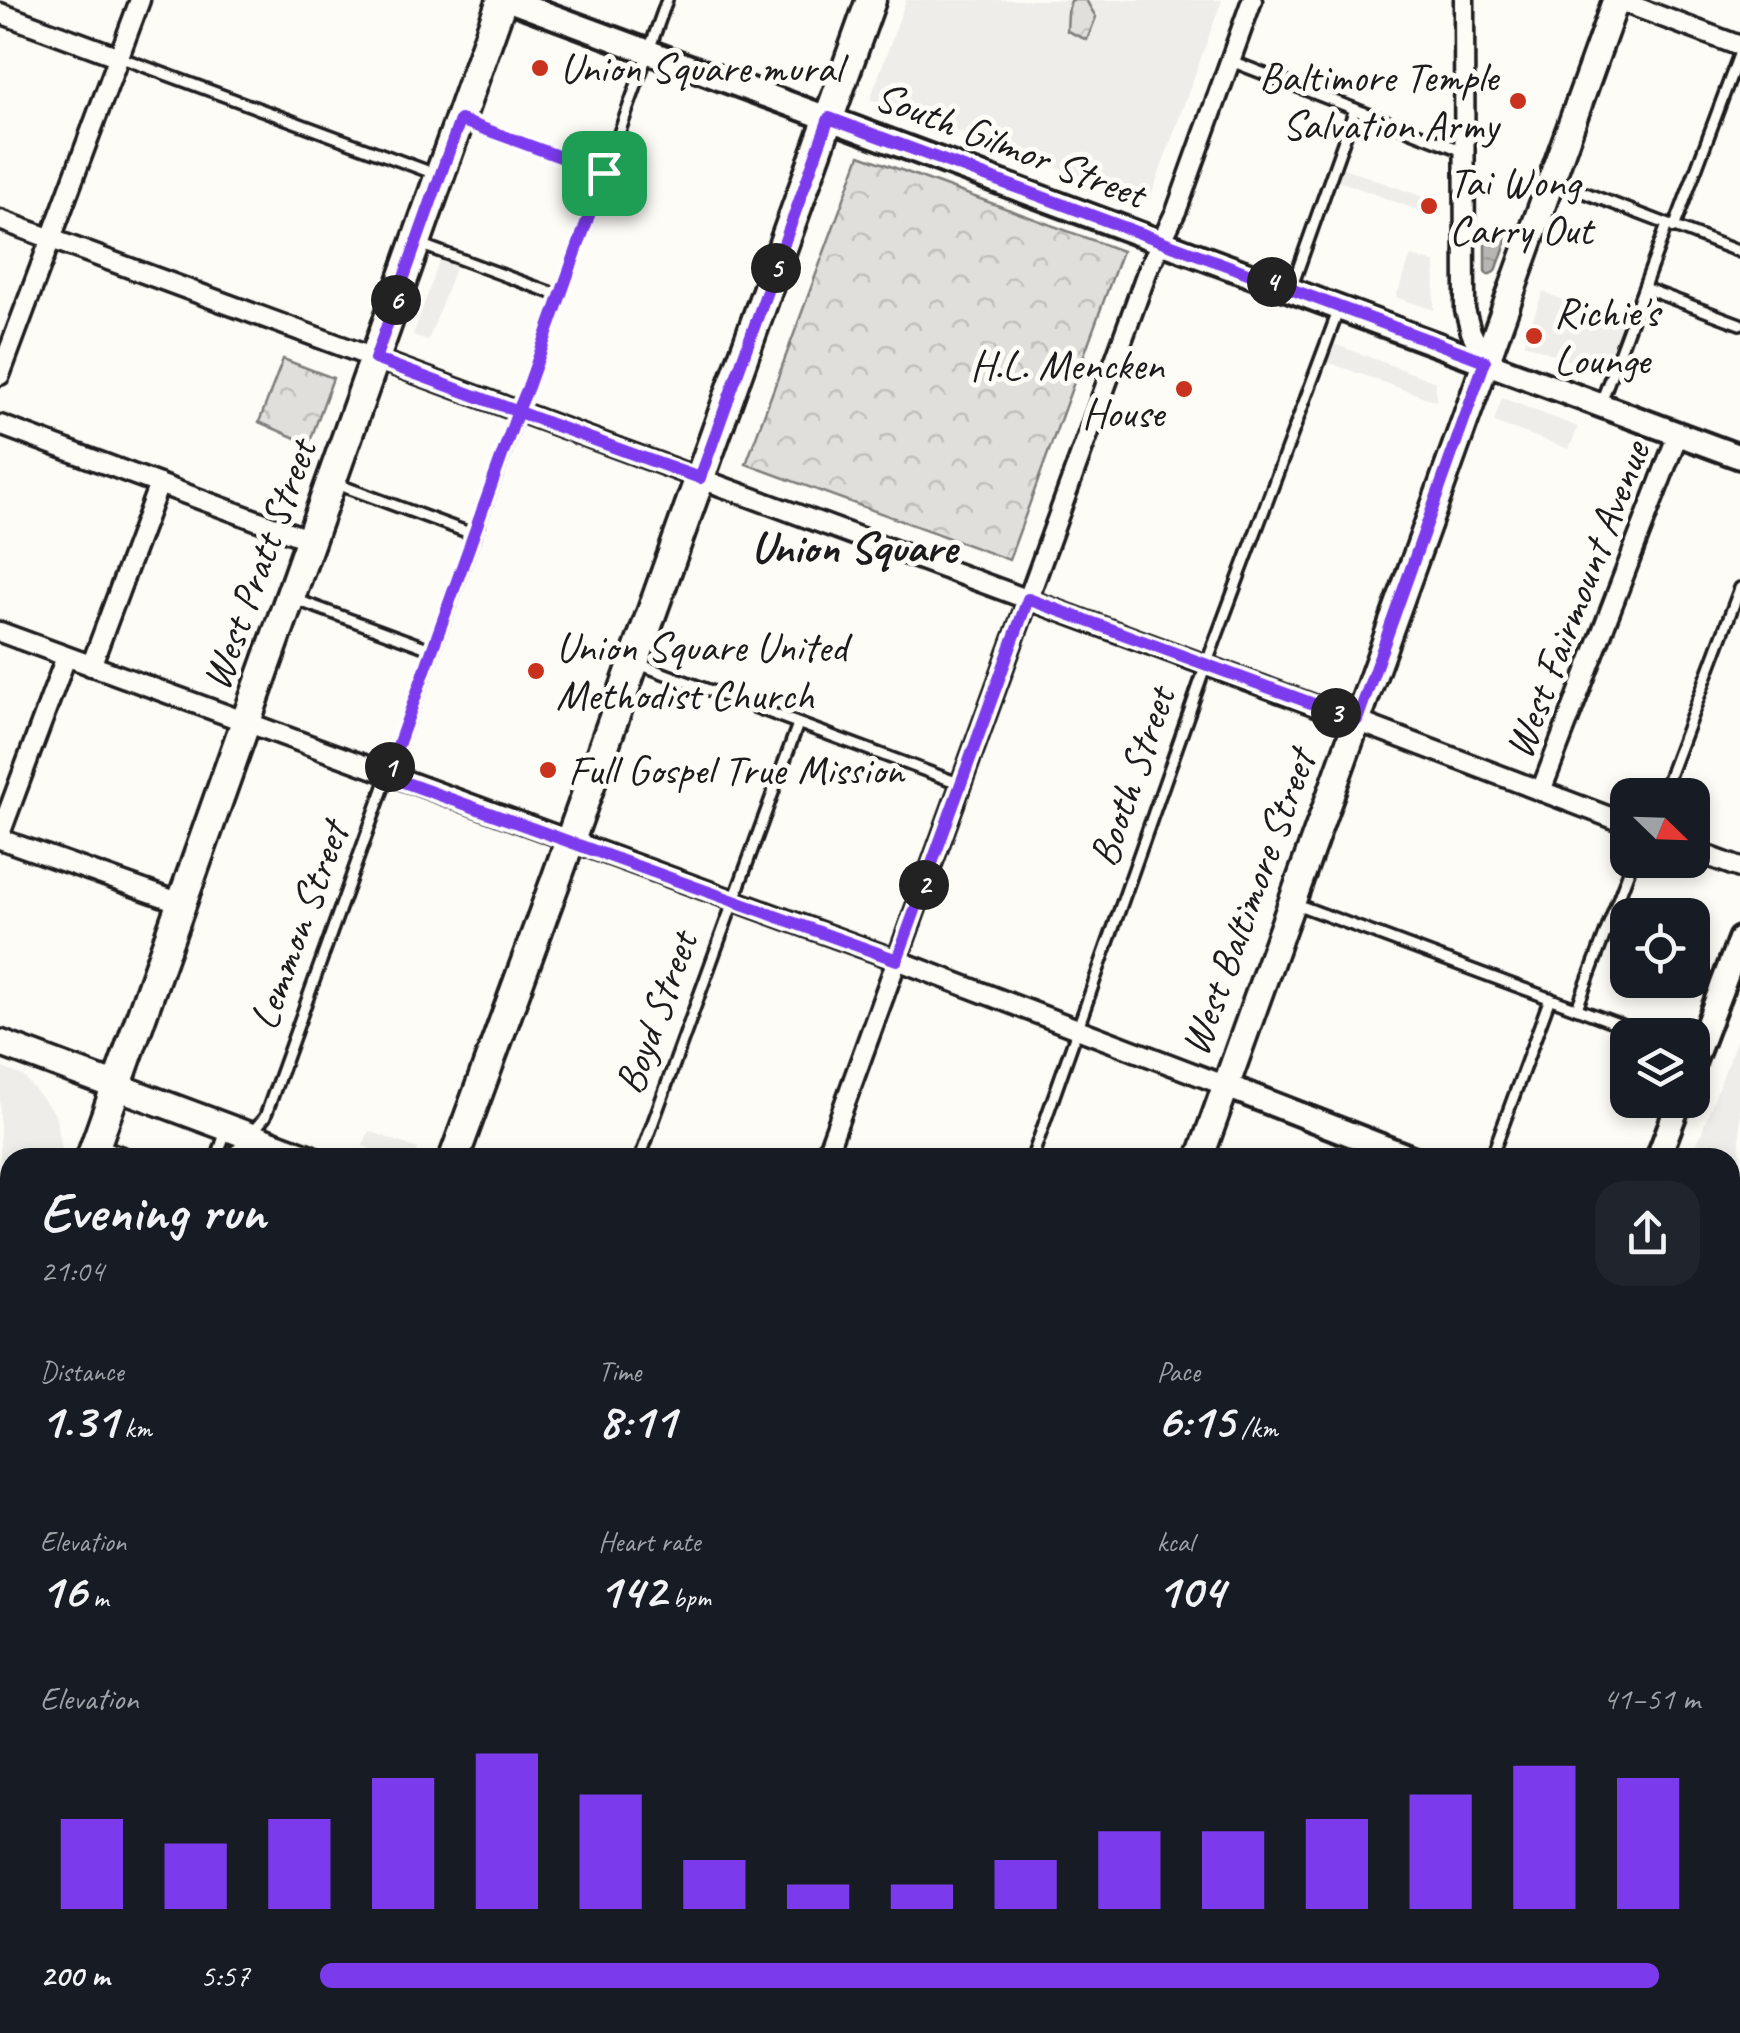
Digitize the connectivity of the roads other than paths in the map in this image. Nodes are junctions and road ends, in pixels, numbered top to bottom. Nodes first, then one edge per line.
1 (140, 0) edge
2 (506, 0) edge
3 (667, 0) edge
4 (870, 0) edge
5 (1252, 0) edge
6 (1464, 0) edge
7 (1617, 0) edge
8 (0, 13) edge
9 (1740, 49) edge
10 (648, 50) junction
11 (119, 57) junction
12 (1231, 61) junction
13 (1355, 109) junction
14 (829, 118) junction
15 (460, 120) junction
16 (1466, 152) junction
17 (604, 173) junction
18 (440, 176) junction
19 (1551, 180) junction
20 (0, 220) edge
21 (1670, 227) junction
22 (51, 239) junction
23 (1161, 242) junction
24 (416, 243) junction
25 (1740, 252) edge
26 (1644, 288) junction
27 (1291, 289) junction
28 (560, 296) junction
29 (1340, 307) junction
30 (1740, 324) edge
31 (375, 359) junction
32 (1485, 361) junction
33 (0, 375) edge
34 (1600, 405) junction
35 (518, 411) junction
36 (0, 425) edge
37 (1678, 434) junction
38 (1740, 457) edge
39 (700, 478) junction
40 (331, 482) junction
41 (159, 484) junction
42 (474, 535) junction
43 (310, 540) junction
44 (1740, 588) edge
45 (290, 598) junction
46 (1028, 599) junction
47 (0, 632) edge
48 (433, 650) junction
49 (66, 657) junction
50 (634, 662) junction
51 (1206, 665) junction
52 (91, 666) junction
53 (1357, 720) junction
54 (245, 723) junction
55 (798, 724) junction
56 (387, 776) junction
57 (1668, 778) edge
58 (961, 784) junction
59 (1541, 792) junction
60 (1610, 817) edge
61 (0, 836) edge
62 (569, 842) junction
63 (1710, 857) edge
64 (1740, 868) edge
65 (1625, 878) edge
66 (734, 902) junction
67 (1290, 902) junction
68 (181, 903) junction
69 (1740, 940) edge
70 (897, 960) junction
71 (1550, 998) junction
72 (1576, 1008) junction
73 (1709, 1018) edge
74 (1610, 1021) edge
75 (1078, 1028) junction
76 (0, 1044) edge
77 (1224, 1085) junction
78 (116, 1087) junction
79 (1673, 1118) edge
80 (237, 1131) junction
81 (95, 1148) edge
82 (224, 1148) edge
83 (233, 1148) edge
84 (282, 1148) edge
85 (458, 1148) edge
86 (644, 1148) edge
87 (829, 1148) edge
88 (1036, 1148) edge
89 (1203, 1148) edge
90 (1386, 1148) edge
91 (1495, 1148) edge
92 (1662, 1148) edge

1 - 11 street
2 - 10 street, South Gilmor Street
2 - 15 main road, West Pratt Street
3 - 10 lane, Lemmon Street
4 - 14 main road
5 - 12 street
6 - 16 street
7 - 9 street
7 - 19 main road, West Baltimore Street
8 - 11 street
9 - 21 lane
10 - 14 street, South Gilmor Street
10 - 17 lane, Lemmon Street
11 - 18 lane
11 - 22 street
12 - 13 lane
12 - 23 street
13 - 16 lane
13 - 27 lane
14 - 23 street, South Gilmor Street
14 - 39 main road
15 - 17 lane
15 - 18 main road, West Pratt Street
16 - 32 street
17 - 28 lane, Lemmon Street
18 - 24 main road, West Pratt Street
19 - 21 lane
19 - 32 main road, West Baltimore Street
20 - 22 street
21 - 25 lane
21 - 26 lane
22 - 31 street
22 - 33 street
23 - 27 street, South Gilmor Street
23 - 46 street
24 - 28 lane
24 - 31 main road, West Pratt Street
26 - 30 lane
26 - 34 lane
27 - 29 street, South Gilmor Street
28 - 35 lane, Lemmon Street
29 - 32 street, South Gilmor Street
29 - 51 lane, Booth Street
31 - 35 street
31 - 40 main road, West Pratt Street
32 - 34 street, South Gilmor Street
32 - 53 main road, West Baltimore Street
34 - 37 street, South Gilmor Street
35 - 39 street
35 - 42 lane, Lemmon Street
36 - 41 street
37 - 38 street, South Gilmor Street
37 - 59 street, West Fairmount Avenue
39 - 46 street
39 - 50 main road
40 - 42 lane
40 - 43 main road, West Pratt Street
41 - 43 street
41 - 52 street
42 - 48 lane, Lemmon Street
43 - 45 main road, West Pratt Street
44 - 57 lane
45 - 48 lane
45 - 54 main road, West Pratt Street
46 - 51 street
46 - 58 street
47 - 49 street
48 - 56 lane, Lemmon Street
49 - 52 street
49 - 61 street
50 - 55 lane
50 - 62 main road
51 - 53 street
51 - 75 lane, Booth Street
52 - 54 street
53 - 59 street
53 - 67 main road, West Baltimore Street
54 - 56 street
54 - 68 main road, West Pratt Street
55 - 58 lane
55 - 66 lane, Boyd Street
56 - 62 street
56 - 80 lane, Lemmon Street
58 - 70 street
59 - 60 street
61 - 68 street
62 - 66 street
62 - 85 main road
63 - 64 street
65 - 72 lane
66 - 70 street
66 - 86 lane, Boyd Street
67 - 71 lane
67 - 77 main road, West Baltimore Street
68 - 78 main road, West Pratt Street
69 - 73 street
70 - 75 street
70 - 87 street
71 - 72 lane
71 - 91 lane
72 - 74 lane
75 - 77 street
75 - 88 lane, Booth Street
76 - 78 main road
77 - 89 main road, West Baltimore Street
77 - 90 street
78 - 80 main road
78 - 81 main road, West Pratt Street
79 - 92 street
80 - 82 lane
80 - 83 lane
80 - 84 main road

